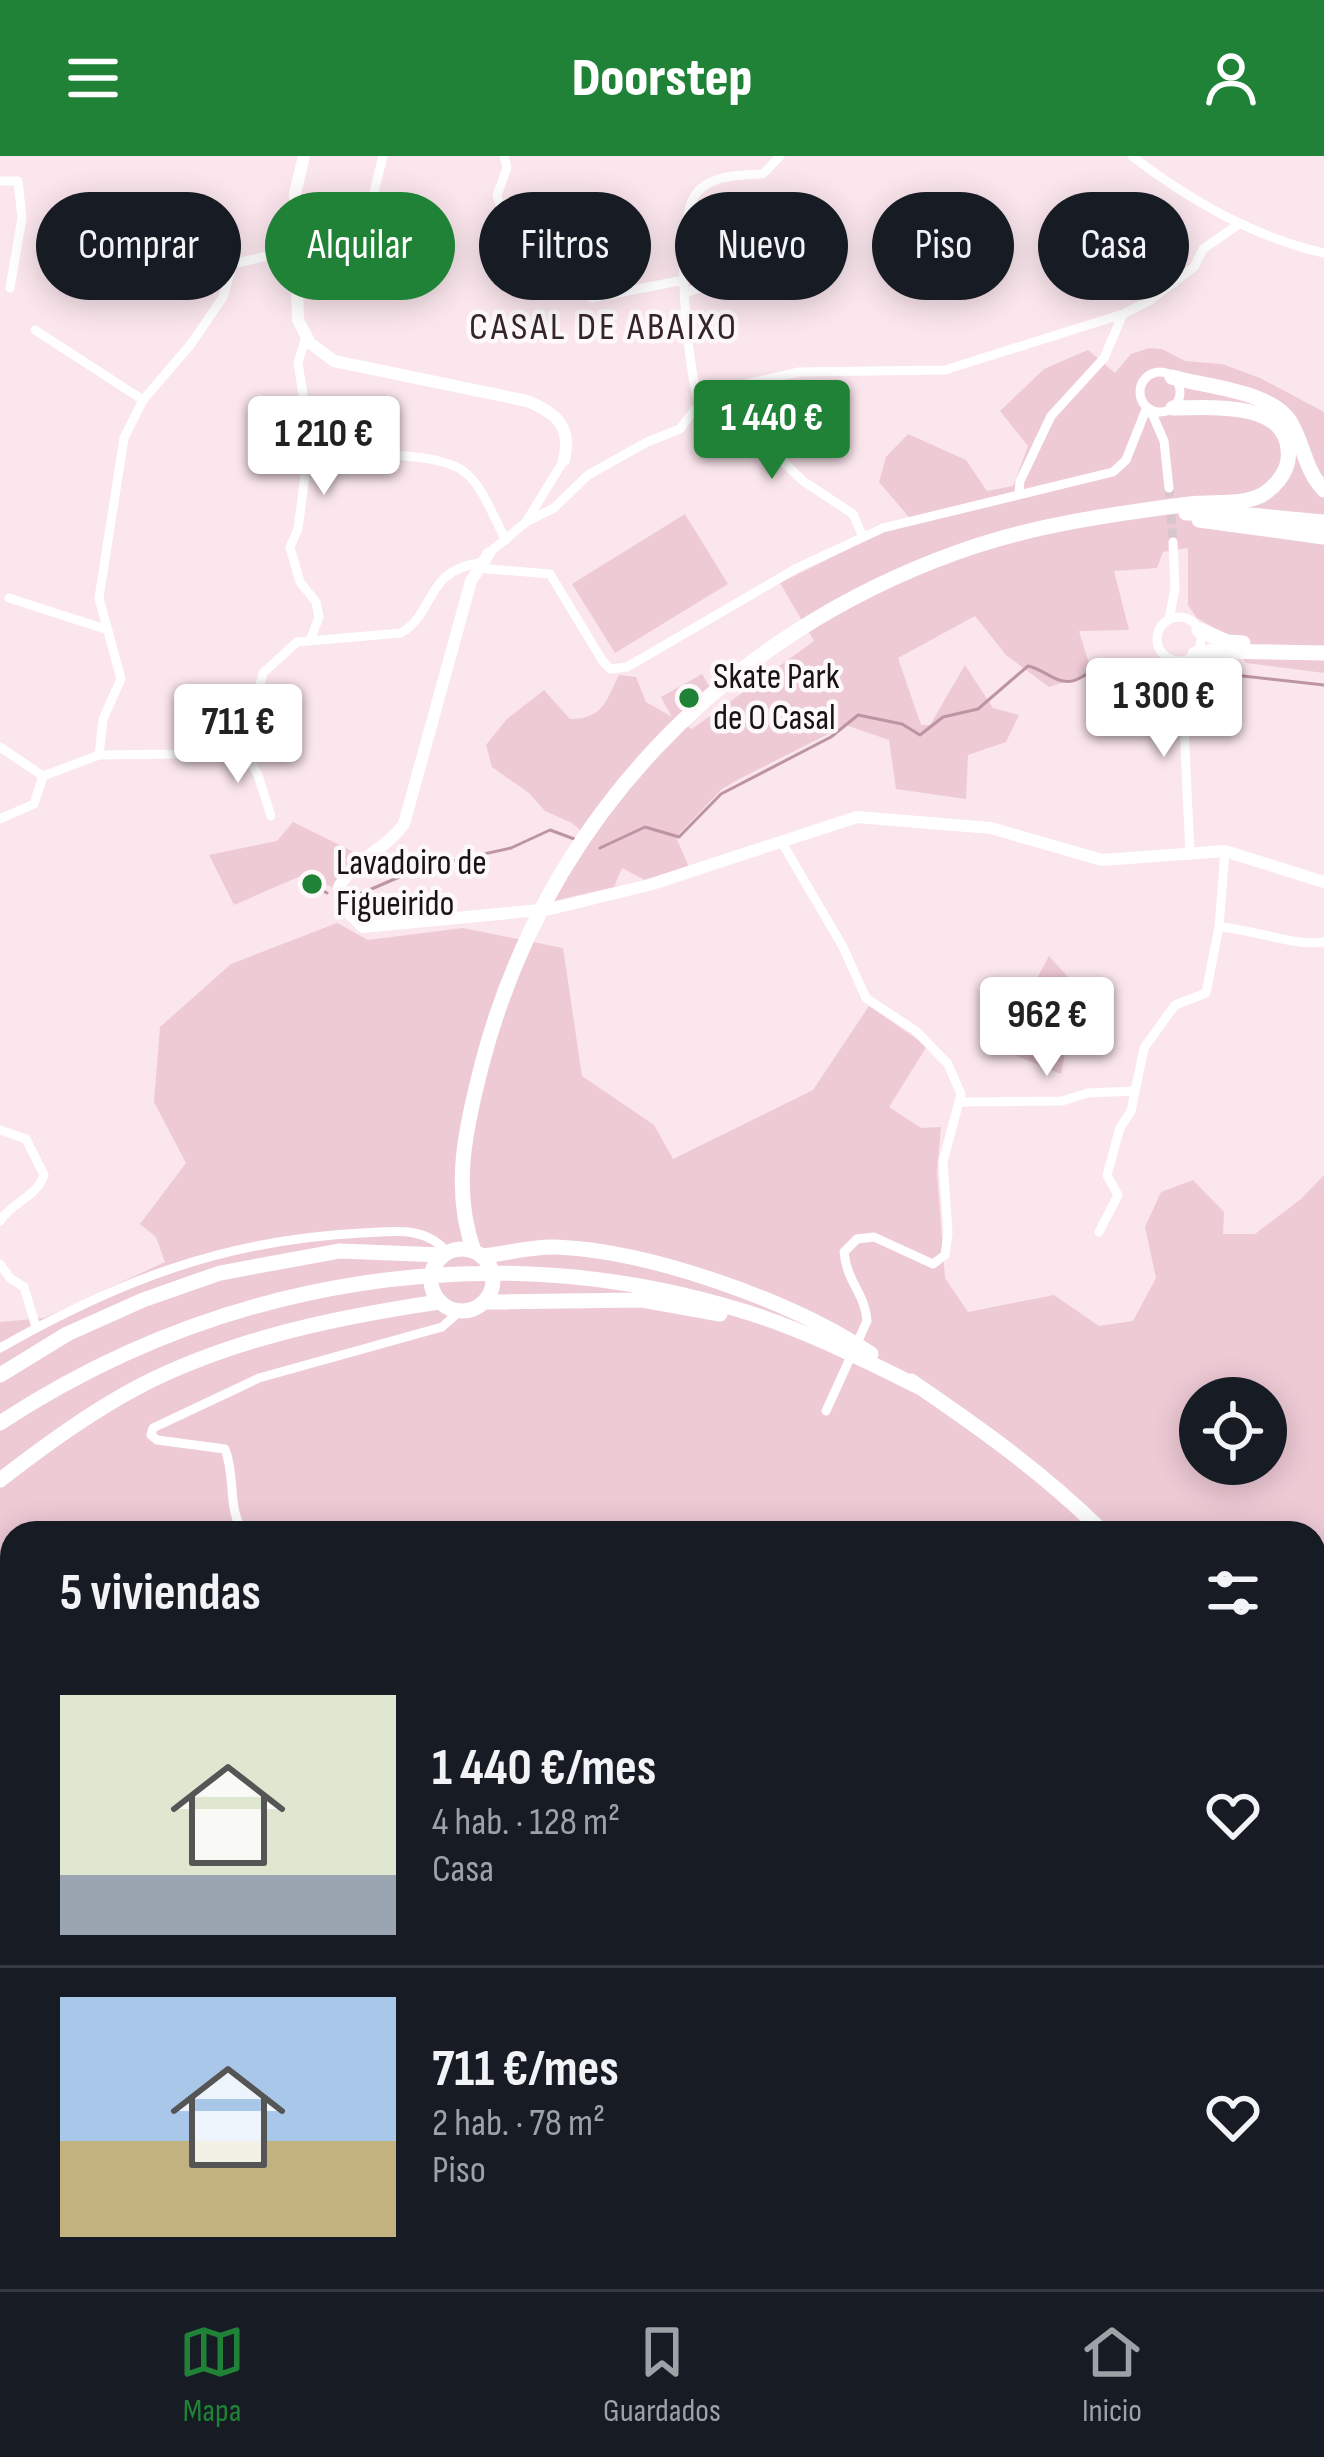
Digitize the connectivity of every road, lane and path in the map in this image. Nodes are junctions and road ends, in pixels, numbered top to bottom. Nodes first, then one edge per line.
1 (304, 156) edge
2 (383, 156) edge
3 (503, 156) edge
4 (780, 156) edge
5 (1138, 158) edge
6 (0, 181) edge
7 (295, 192) edge
8 (374, 192) edge
9 (698, 192) edge
10 (1239, 224) junction
11 (1324, 254) edge
12 (265, 256) edge
13 (1189, 271) edge
14 (675, 287) edge
15 (10, 288) dead end
16 (297, 300) edge
17 (687, 300) edge
18 (1146, 300) edge
19 (1123, 314) junction
20 (35, 330) dead end
21 (307, 336) junction
22 (1172, 376) junction
23 (143, 400) junction
24 (705, 403) junction
25 (1148, 408) junction
26 (1172, 408) junction
27 (310, 439) junction
28 (1164, 441) junction
29 (564, 460) joint
30 (1169, 488) tunnel mouth
31 (1324, 490) edge
32 (1019, 492) junction
33 (1160, 513) junction
34 (1117, 515) junction
35 (526, 522) junction
36 (1324, 522) edge
37 (863, 537) junction
38 (1324, 537) edge
39 (506, 540) junction
40 (1173, 542) tunnel mouth
41 (482, 561) junction
42 (1175, 588) junction
43 (9, 598) dead end
44 (1168, 620) junction
45 (1194, 625) junction
46 (108, 630) junction
47 (311, 638) junction
48 (1324, 648) edge
49 (1188, 657) junction
50 (240, 742) junction
51 (0, 747) edge
52 (99, 755) junction
53 (43, 776) junction
54 (271, 816) dead end
55 (0, 819) edge
56 (781, 841) junction
57 (1225, 851) junction
58 (1190, 855) junction
59 (1324, 882) edge
60 (1220, 926) junction
61 (1324, 942) edge
62 (1133, 1091) junction
63 (959, 1102) junction
64 (0, 1130) edge
65 (463, 1214) junction
66 (0, 1221) edge
67 (1099, 1232) dead end
68 (448, 1252) junction
69 (478, 1253) junction
70 (0, 1264) edge
71 (440, 1302) junction
72 (484, 1303) junction
73 (458, 1312) junction
74 (36, 1327) junction
75 (0, 1348) edge
76 (849, 1353) junction
77 (0, 1375) edge
78 (919, 1387) junction
79 (826, 1411) dead end
80 (0, 1423) edge
81 (0, 1480) edge
82 (236, 1521) edge
83 (1092, 1521) edge

1 - 7 street
2 - 8 street
3 - 14 street
4 - 9 street
5 - 10 street
6 - 15 street
10 - 11 street
10 - 13 street
12 - 23 street
16 - 21 street
17 - 24 street
18 - 19 street
19 - 24 street
19 - 32 street
20 - 23 street
21 - 27 street
21 - 29 street
22 - 25 street
22 - 26 street
22 - 31 highway
23 - 46 street
24 - 35 street
24 - 37 street
25 - 26 street
25 - 28 street
25 - 32 street
26 - 28 street
26 - 34 highway
27 - 39 street
27 - 47 street
28 - 30 street
29 - 35 street
32 - 37 street
33 - 34 highway
33 - 36 highway
33 - 38 highway
34 - 65 highway
35 - 39 street
37 - 41 street
39 - 41 street
40 - 42 street
41 - 47 street
41 - 56 street
42 - 44 street
42 - 45 street
43 - 46 street
44 - 45 street
44 - 49 street
45 - 48 highway
45 - 49 street
46 - 52 street
47 - 50 street
48 - 49 highway
49 - 58 street
50 - 52 street
50 - 54 street
51 - 53 street
52 - 53 street
53 - 55 street
56 - 58 street
56 - 63 street
57 - 58 street
57 - 59 street
57 - 60 street
60 - 61 street
60 - 62 street
62 - 63 street
62 - 67 street
63 - 79 street
64 - 66 street
65 - 68 highway
65 - 69 highway
68 - 69 highway
68 - 71 highway
68 - 74 street
68 - 77 highway
69 - 72 highway
69 - 78 highway
70 - 74 street
71 - 73 highway
71 - 81 highway
72 - 73 highway
72 - 76 highway
73 - 82 street
74 - 75 street
76 - 78 highway
76 - 80 highway
78 - 83 highway

